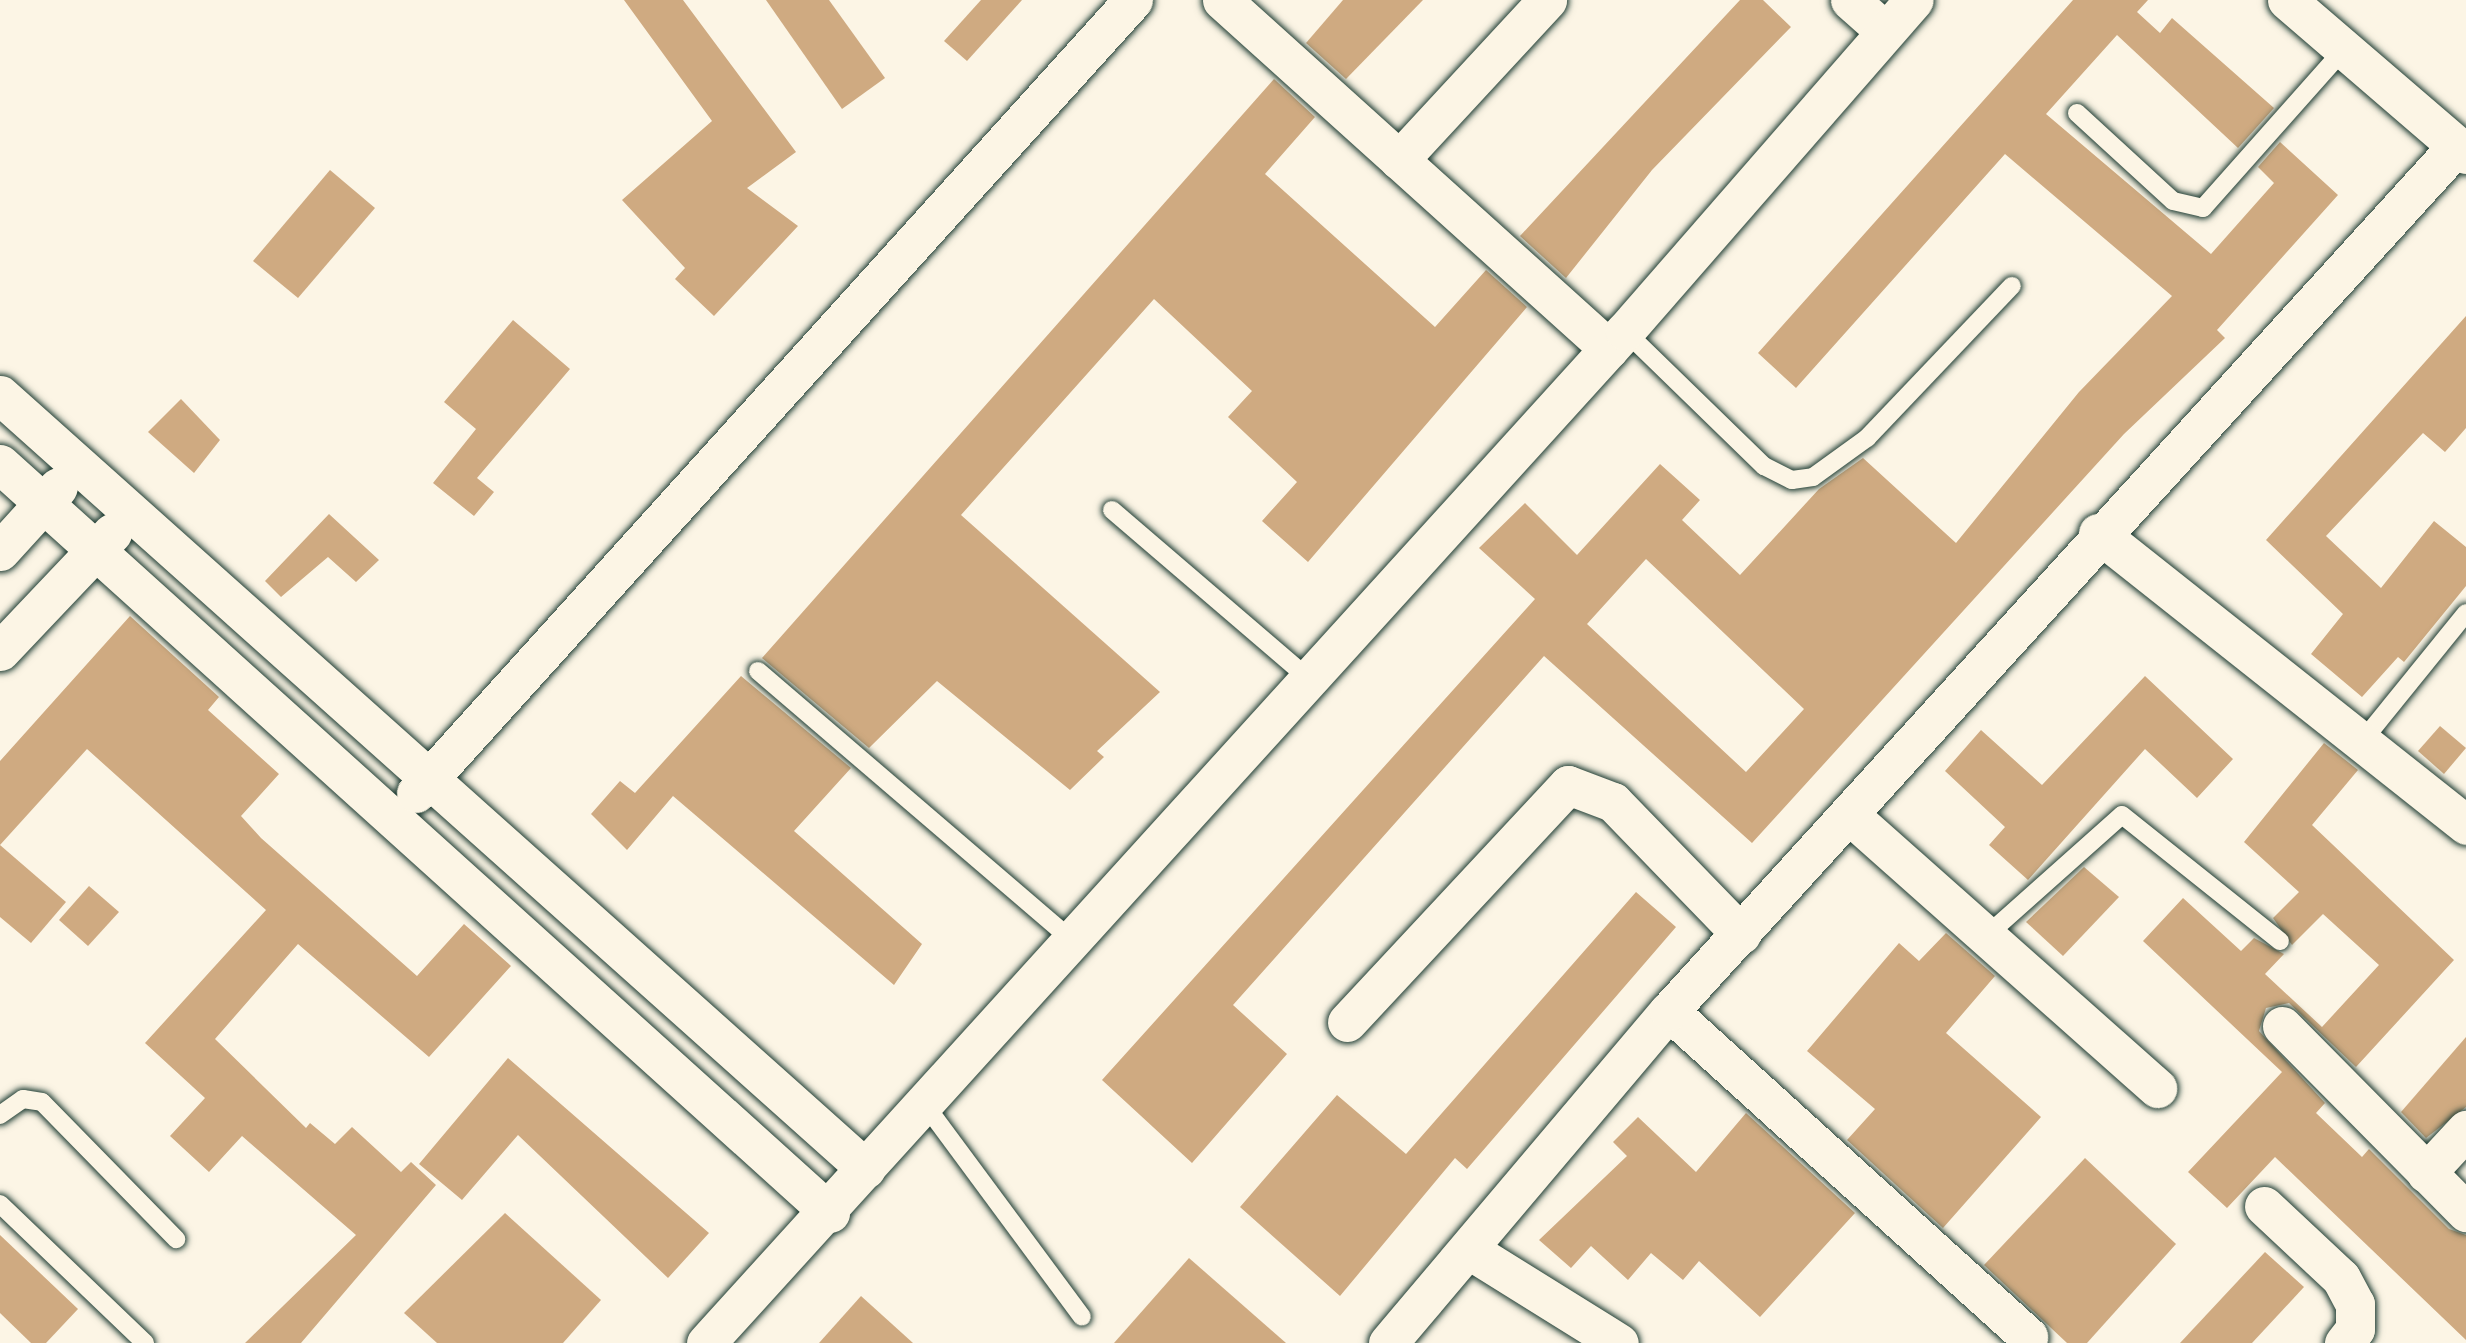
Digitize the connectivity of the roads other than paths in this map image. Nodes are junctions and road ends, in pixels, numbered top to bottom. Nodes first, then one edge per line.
1 (1133, 0) edge
2 (1222, 0) edge
3 (1547, 0) edge
4 (1850, 0) edge
5 (1914, 0) edge
6 (2287, 0) edge
7 (1885, 31) junction
8 (2344, 48) junction
9 (2077, 113) dead end
10 (2462, 150) edge
11 (1399, 160) junction
12 (2012, 286) dead end
13 (1617, 340) junction
14 (0, 395) edge
15 (0, 464) edge
16 (78, 465) junction
17 (43, 503) junction
18 (1112, 510) dead end
19 (130, 512) junction
20 (2098, 533) junction
21 (0, 551) edge
22 (98, 551) junction
23 (2466, 613) edge
24 (0, 651) edge
25 (758, 671) dead end
26 (1308, 677) junction
27 (2364, 739) junction
28 (433, 774) junction
29 (397, 815) junction
30 (1853, 818) junction
31 (2466, 825) edge
32 (1741, 934) junction
33 (1984, 938) junction
34 (1071, 939) junction
35 (2280, 941) dead end
36 (1669, 1011) junction
37 (1347, 1022) dead end
38 (2282, 1027) dead end
39 (2157, 1088) dead end
40 (926, 1106) junction
41 (0, 1115) edge
42 (2466, 1130) edge
43 (866, 1168) junction
44 (2426, 1172) junction
45 (0, 1204) edge
46 (2264, 1206) dead end
47 (2466, 1211) edge
48 (830, 1214) junction
49 (176, 1239) dead end
50 (1471, 1251) junction
51 (1082, 1317) dead end
52 (2028, 1337) dead end
53 (145, 1343) edge
54 (706, 1343) edge
55 (1388, 1343) edge
56 (1619, 1343) edge
57 (2344, 1343) edge

1 - 28 street
2 - 11 street
3 - 11 street
4 - 7 street
5 - 7 street
6 - 8 street
7 - 13 street
8 - 9 lane
8 - 10 street
10 - 20 street
11 - 13 street
12 - 13 lane
13 - 26 street
14 - 16 street
15 - 17 street
16 - 17 street
16 - 19 street
17 - 21 street
17 - 22 street
18 - 26 lane
19 - 22 street
19 - 28 street
20 - 27 street
20 - 30 street
22 - 24 street
22 - 29 street
23 - 27 lane
25 - 34 lane
26 - 34 street
27 - 31 street
28 - 29 street
28 - 43 street
29 - 48 street
30 - 32 street
30 - 33 street
32 - 36 street
32 - 37 street
33 - 35 lane
33 - 39 street
34 - 40 street
36 - 50 street
36 - 52 street
38 - 44 street
40 - 43 street
40 - 51 lane
41 - 49 lane
42 - 44 street
43 - 48 street
44 - 47 street
45 - 53 lane
46 - 57 street
48 - 54 street
50 - 55 street
50 - 56 street

